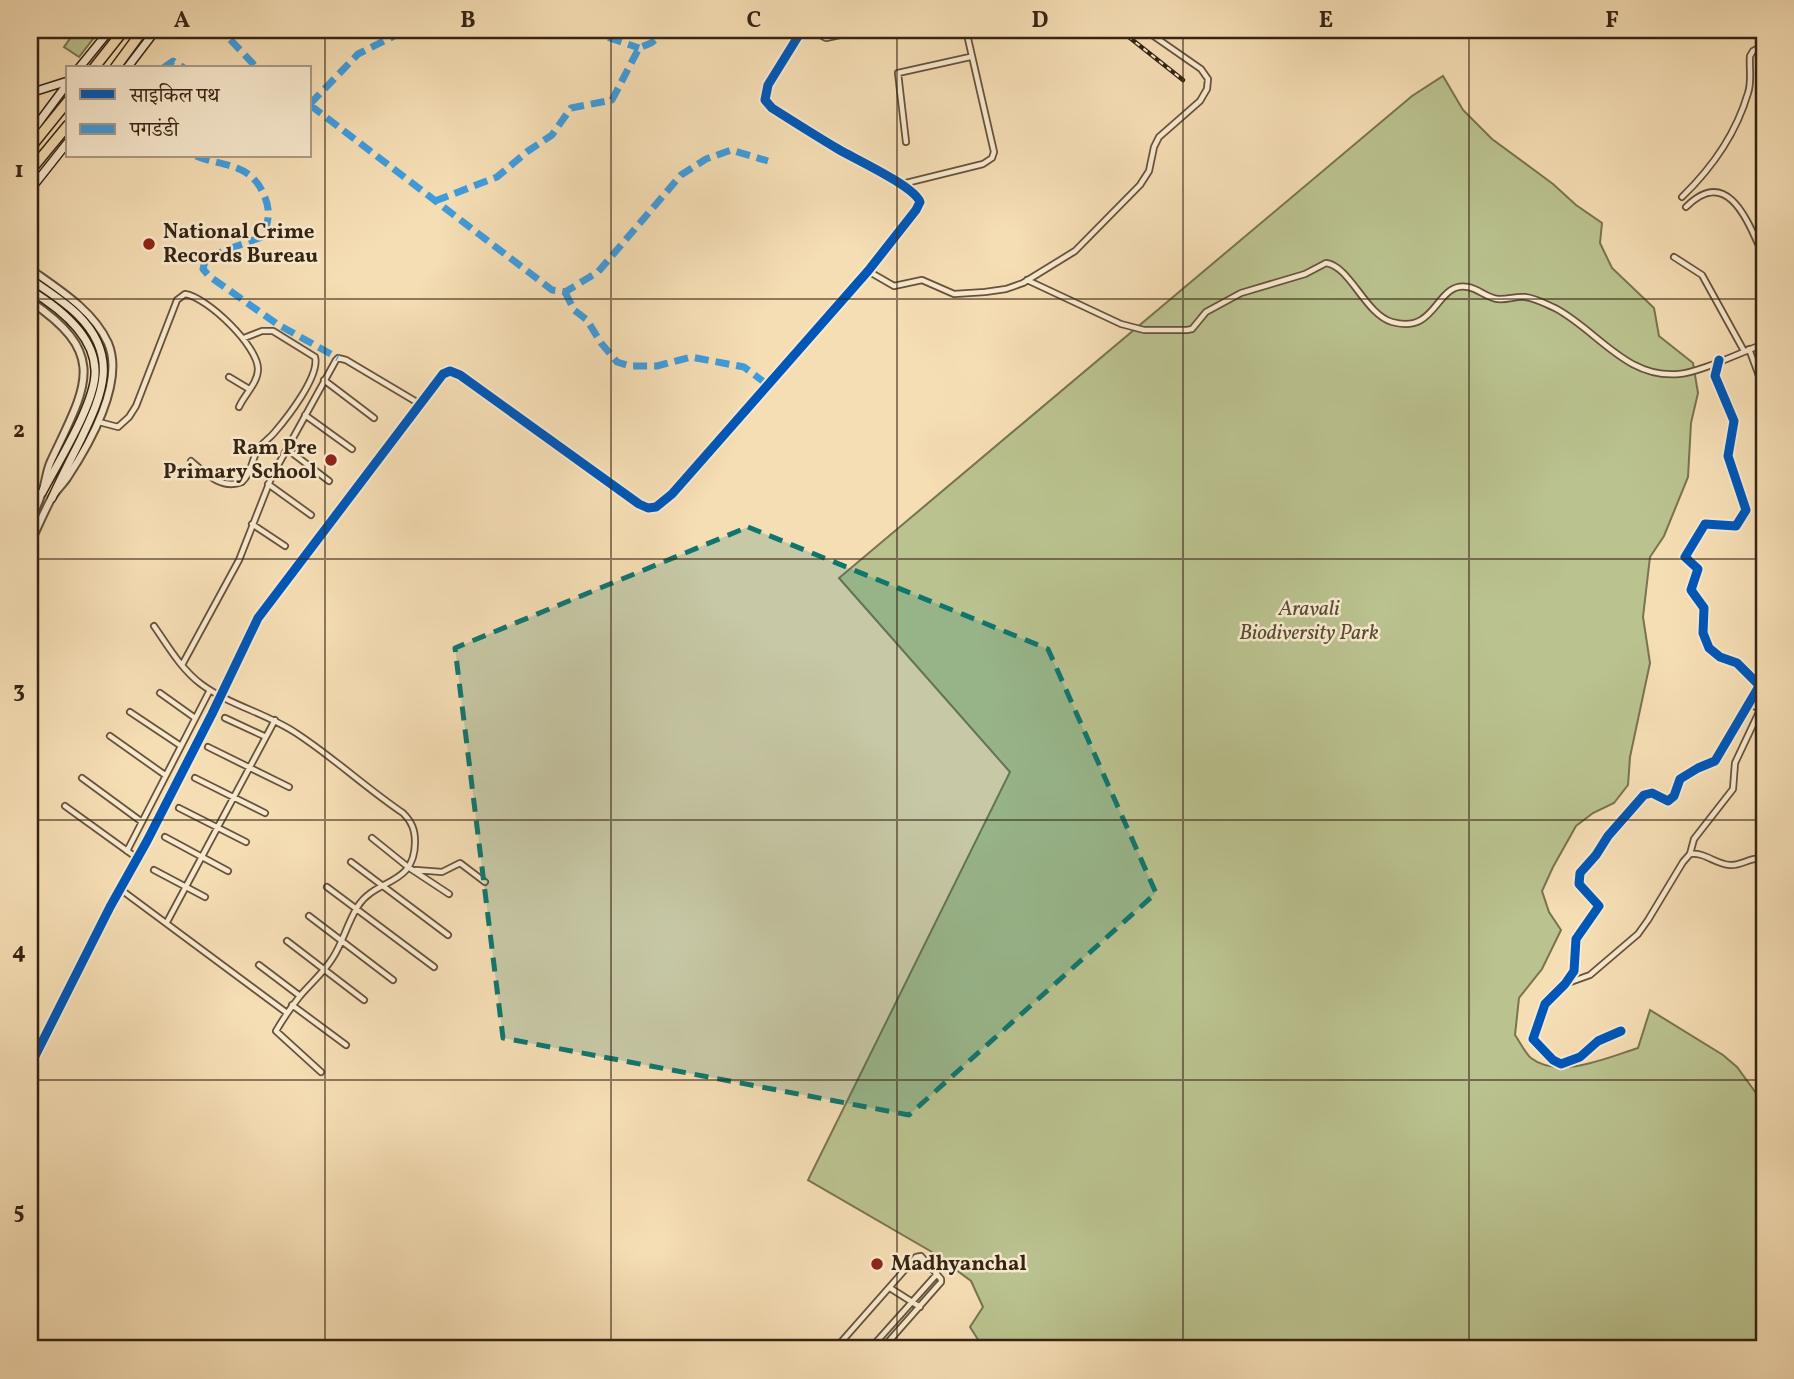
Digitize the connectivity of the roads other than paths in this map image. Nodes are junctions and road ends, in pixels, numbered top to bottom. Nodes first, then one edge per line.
1 (110, 30) edge
2 (124, 30) edge
3 (143, 30) edge
4 (156, 30) edge
5 (802, 30) edge
6 (820, 30) edge
7 (863, 30) edge
8 (966, 30) edge
9 (1146, 30) edge
10 (1764, 45) edge
11 (970, 57) junction
12 (81, 66) edge
13 (96, 66) edge
14 (116, 66) edge
15 (129, 66) edge
16 (66, 83) edge
17 (66, 85) edge
18 (30, 93) edge
19 (66, 103) edge
20 (66, 127) edge
21 (30, 134) edge
22 (906, 142) dead end
23 (66, 145) edge
24 (30, 148) edge
25 (1764, 156) edge
26 (30, 171) edge
27 (901, 185) junction
28 (30, 190) edge
29 (1682, 197) dead end
30 (1686, 206) dead end
31 (1764, 223) edge
32 (1674, 257) dead end
33 (1764, 257) edge
34 (30, 269) edge
35 (868, 271) junction
36 (30, 279) edge
37 (1027, 281) junction
38 (30, 290) edge
39 (30, 300) edge
40 (38, 306) junction
41 (1759, 310) dead end
42 (1764, 316) edge
43 (30, 321) edge
44 (244, 338) junction
45 (1764, 344) edge
46 (1746, 350) junction
47 (1719, 360) junction
48 (229, 377) dead end
49 (324, 380) junction
50 (249, 389) junction
51 (1764, 389) edge
52 (422, 404) junction
53 (239, 407) dead end
54 (305, 415) junction
55 (374, 418) dead end
56 (98, 422) junction
57 (287, 449) junction
58 (352, 449) dead end
59 (191, 461) dead end
60 (329, 481) dead end
61 (268, 484) junction
62 (42, 493) junction
63 (52, 498) junction
64 (311, 515) dead end
65 (30, 522) edge
66 (252, 524) junction
67 (30, 543) edge
68 (285, 546) dead end
69 (154, 626) dead end
70 (182, 666) junction
71 (210, 690) junction
72 (160, 693) dead end
73 (221, 696) junction
74 (1749, 702) junction
75 (130, 712) dead end
76 (195, 718) junction
77 (225, 718) dead end
78 (275, 720) junction
79 (110, 736) dead end
80 (266, 737) junction
81 (181, 746) junction
82 (208, 747) dead end
83 (251, 767) junction
84 (165, 775) junction
85 (82, 778) dead end
86 (195, 778) dead end
87 (289, 787) dead end
88 (235, 797) junction
89 (65, 806) dead end
90 (179, 808) dead end
91 (265, 813) dead end
92 (142, 822) junction
93 (218, 827) junction
94 (165, 837) dead end
95 (372, 838) dead end
96 (246, 842) dead end
97 (127, 851) junction
98 (1690, 854) junction
99 (202, 857) junction
100 (137, 858) junction
101 (1764, 859) edge
102 (351, 862) dead end
103 (410, 868) junction
104 (154, 870) dead end
105 (228, 871) dead end
106 (485, 882) dead end
107 (187, 887) junction
108 (327, 887) dead end
109 (383, 887) junction
110 (120, 889) junction
111 (449, 894) dead end
112 (205, 897) dead end
113 (356, 909) junction
114 (309, 916) dead end
115 (167, 922) junction
116 (448, 935) dead end
117 (287, 941) dead end
118 (343, 941) junction
119 (259, 965) dead end
120 (434, 967) dead end
121 (325, 969) junction
122 (393, 980) dead end
123 (1565, 984) junction
124 (300, 996) junction
125 (363, 1000) dead end
126 (292, 1005) junction
127 (287, 1013) junction
128 (1621, 1031) dead end
129 (345, 1045) dead end
130 (30, 1066) edge
131 (321, 1072) dead end
132 (937, 1274) junction
133 (890, 1288) junction
134 (911, 1301) junction
135 (920, 1307) junction
136 (835, 1349) edge
137 (870, 1349) edge
138 (881, 1349) edge

1 - 12 main road
2 - 13 highway
3 - 14 highway
4 - 15 main road
5 - 27 street
6 - 7 street
8 - 11 street
9 - 37 street
10 - 29 street
11 - 22 street
11 - 27 street
16 - 18 main road
17 - 21 main road
19 - 24 highway
20 - 26 highway
23 - 28 main road
25 - 31 street
27 - 35 street
30 - 33 street
32 - 46 street
34 - 56 street
35 - 37 street
35 - 52 street
36 - 63 main road
37 - 47 street
38 - 62 main road
39 - 40 street
40 - 43 street
40 - 62 street
41 - 42 street
44 - 50 street
44 - 56 street
44 - 59 street
45 - 46 street
46 - 47 street
46 - 51 street
47 - 74 street
48 - 50 street
49 - 52 street
49 - 54 street
49 - 55 street
50 - 53 street
52 - 73 street
54 - 57 street
54 - 58 street
56 - 63 street
57 - 60 street
57 - 61 street
61 - 64 street
61 - 66 street
62 - 65 street
63 - 67 street
66 - 68 street
66 - 70 street
69 - 70 street
70 - 71 street
71 - 73 street
71 - 76 street
72 - 76 street
73 - 78 street
73 - 100 street
74 - 98 street
74 - 123 street
75 - 81 street
76 - 81 street
77 - 80 street
78 - 80 street
78 - 103 street
79 - 84 street
80 - 83 street
81 - 84 street
82 - 83 street
83 - 87 street
83 - 88 street
84 - 92 street
85 - 92 street
86 - 88 street
88 - 91 street
88 - 93 street
89 - 97 street
90 - 93 street
92 - 97 street
93 - 96 street
93 - 99 street
94 - 99 street
95 - 103 street
97 - 100 street
98 - 101 street
98 - 123 street
99 - 105 street
99 - 107 street
100 - 110 street
102 - 109 street
103 - 106 street
103 - 109 street
103 - 111 street
104 - 107 street
107 - 112 street
107 - 115 street
108 - 113 street
109 - 113 street
109 - 116 street
110 - 115 street
110 - 130 street
113 - 118 street
113 - 120 street
114 - 118 street
115 - 127 street
117 - 121 street
118 - 121 street
118 - 122 street
119 - 124 street
121 - 124 street
121 - 125 street
123 - 128 street
124 - 126 street
126 - 127 street
126 - 129 street
127 - 131 street
132 - 133 street
132 - 134 street
132 - 135 street
133 - 134 street
133 - 136 street
134 - 135 street
134 - 137 street
135 - 138 street

